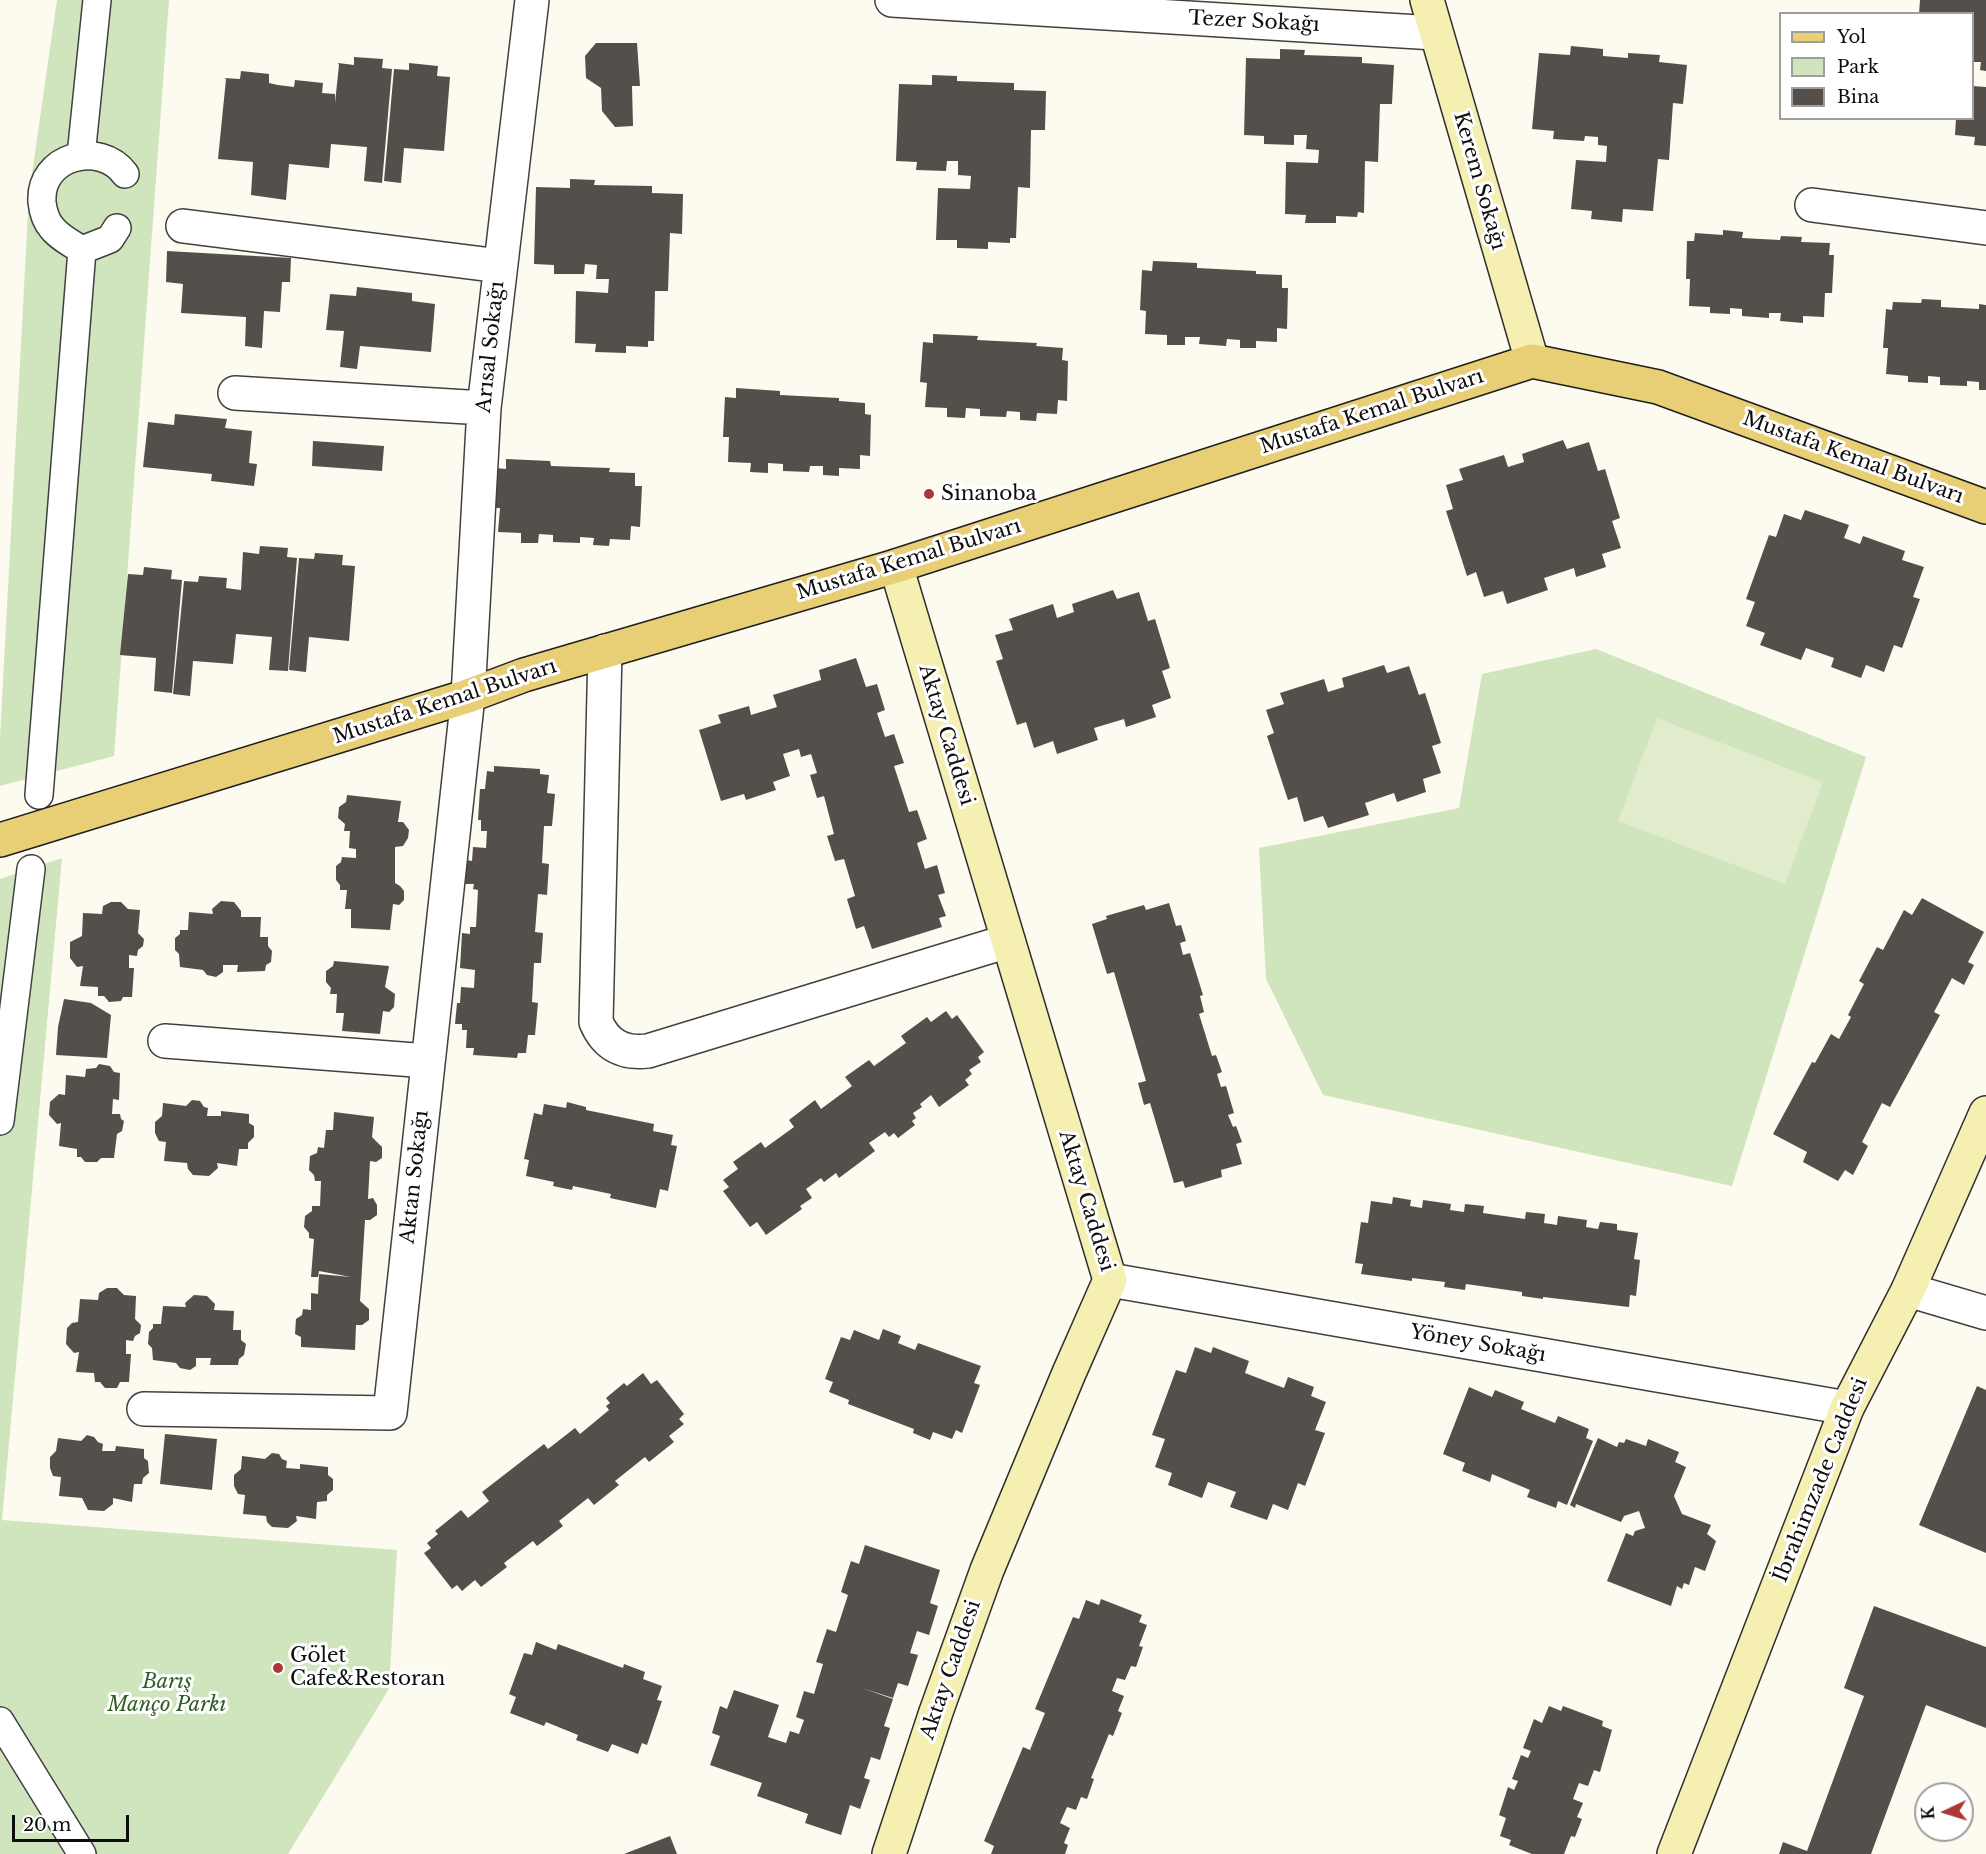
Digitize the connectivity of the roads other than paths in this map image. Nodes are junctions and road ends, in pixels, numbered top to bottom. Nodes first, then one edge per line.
1 (97, 0) edge
2 (532, 0) edge
3 (892, 0) edge
4 (1427, 0) edge
5 (1090, 6) edge
6 (1436, 33) junction
7 (81, 156) junction
8 (124, 174) dead end
9 (1812, 205) dead end
10 (183, 226) dead end
11 (117, 228) dead end
12 (1986, 228) edge
13 (82, 250) junction
14 (500, 267) junction
15 (1532, 361) junction
16 (235, 393) dead end
17 (484, 408) junction
18 (1986, 507) edge
19 (896, 566) junction
20 (605, 651) junction
21 (468, 696) junction
22 (39, 795) dead end
23 (0, 840) edge
24 (31, 869) dead end
25 (1008, 941) junction
26 (165, 1041) dead end
27 (428, 1061) junction
28 (1986, 1113) edge
29 (0, 1121) edge
30 (1110, 1280) junction
31 (1908, 1290) junction
32 (1986, 1313) edge
33 (1847, 1408) junction
34 (144, 1409) dead end
35 (0, 1721) edge
36 (82, 1854) edge
37 (889, 1854) edge
38 (1674, 1854) edge

1 - 7 street
2 - 14 street, Arısal Sokağı
3 - 5 street, Tezer Sokağı
4 - 6 main road, Kerem Sokağı
5 - 6 street, Tezer Sokağı
6 - 15 main road, Kerem Sokağı
7 - 8 street
7 - 13 street
9 - 12 street
10 - 14 street
11 - 13 street
13 - 22 street
14 - 17 street, Arısal Sokağı
15 - 18 main road, Mustafa Kemal Bulvarı
15 - 19 main road, Mustafa Kemal Bulvarı
16 - 17 street
17 - 21 street, Arısal Sokağı
19 - 20 main road, Mustafa Kemal Bulvarı
19 - 25 main road, Aktay Caddesi
20 - 21 main road, Mustafa Kemal Bulvarı
20 - 25 street
21 - 23 main road, Mustafa Kemal Bulvarı
21 - 27 street, Aktan Sokağı
24 - 29 street
25 - 30 main road, Aktay Caddesi
26 - 27 street
27 - 34 street, Aktan Sokağı
28 - 31 main road, İbrahimzade Caddesi
30 - 33 street, Yöney Sokağı
30 - 37 main road, Aktay Caddesi
31 - 32 street
31 - 33 main road, İbrahimzade Caddesi
33 - 38 main road, İbrahimzade Caddesi
35 - 36 street

